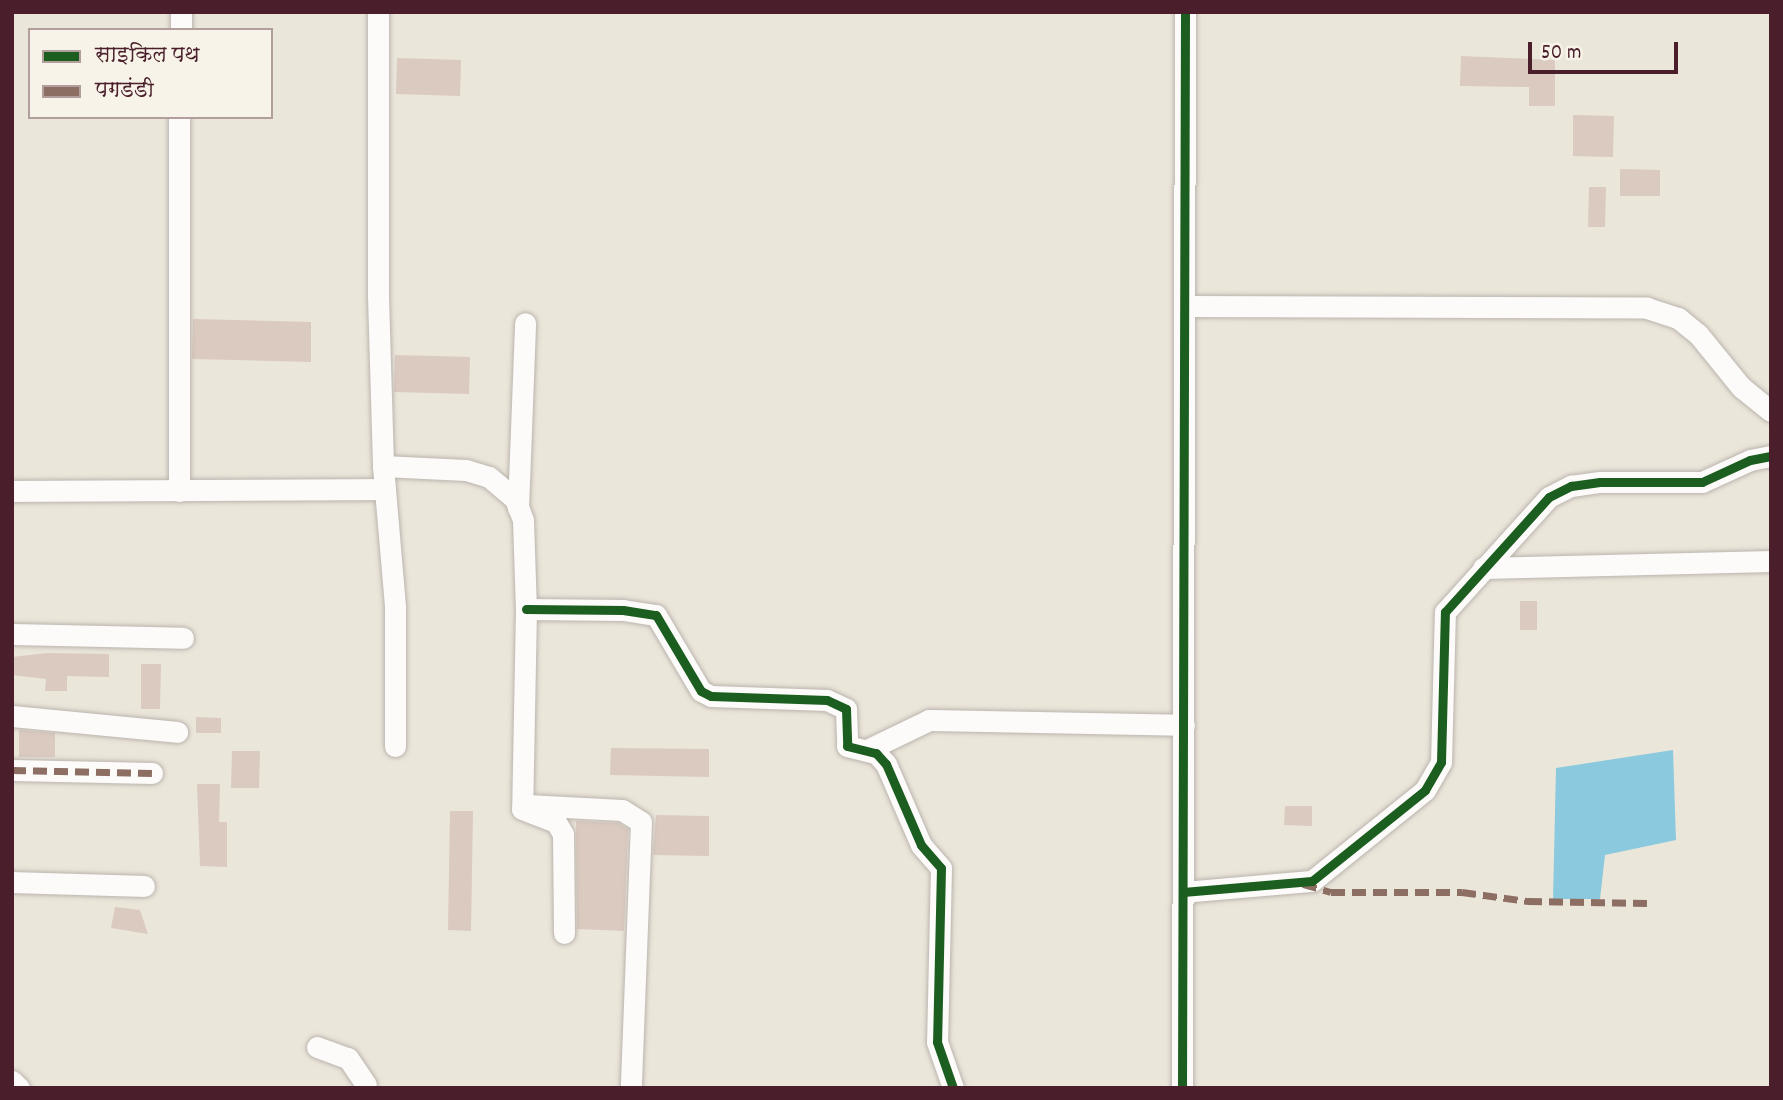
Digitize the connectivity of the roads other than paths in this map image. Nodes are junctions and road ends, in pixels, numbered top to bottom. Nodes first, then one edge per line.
1 (378, 12) edge
2 (1185, 12) edge
3 (179, 119) edge
4 (1187, 306) junction
5 (525, 323) dead end
6 (1771, 411) edge
7 (1771, 456) edge
8 (383, 466) junction
9 (385, 489) junction
10 (12, 491) edge
11 (179, 491) junction
12 (518, 508) junction
13 (1771, 561) edge
14 (1483, 568) junction
15 (526, 609) junction
16 (12, 634) edge
17 (183, 638) dead end
18 (12, 716) edge
19 (1184, 725) junction
20 (177, 732) dead end
21 (395, 746) dead end
22 (867, 750) junction
23 (12, 771) edge
24 (152, 773) dead end
25 (522, 805) junction
26 (12, 882) edge
27 (144, 886) dead end
28 (1183, 892) junction
29 (564, 933) dead end
30 (317, 1047) dead end
31 (12, 1081) edge
32 (363, 1087) edge
33 (19, 1088) edge
34 (631, 1088) edge
35 (953, 1088) edge
36 (1182, 1088) edge

1 - 8 street
2 - 4 street
3 - 11 street
4 - 6 street
4 - 19 street
5 - 12 street
7 - 14 street
8 - 9 street
8 - 12 street
9 - 11 street
9 - 21 street
10 - 11 street
12 - 15 street
13 - 14 street
14 - 28 street
15 - 22 street
15 - 25 street
16 - 17 street
18 - 20 street
19 - 22 street
19 - 28 street
22 - 35 street
23 - 24 street
25 - 29 street
25 - 34 street
26 - 27 street
28 - 36 street
30 - 32 street
31 - 33 street

